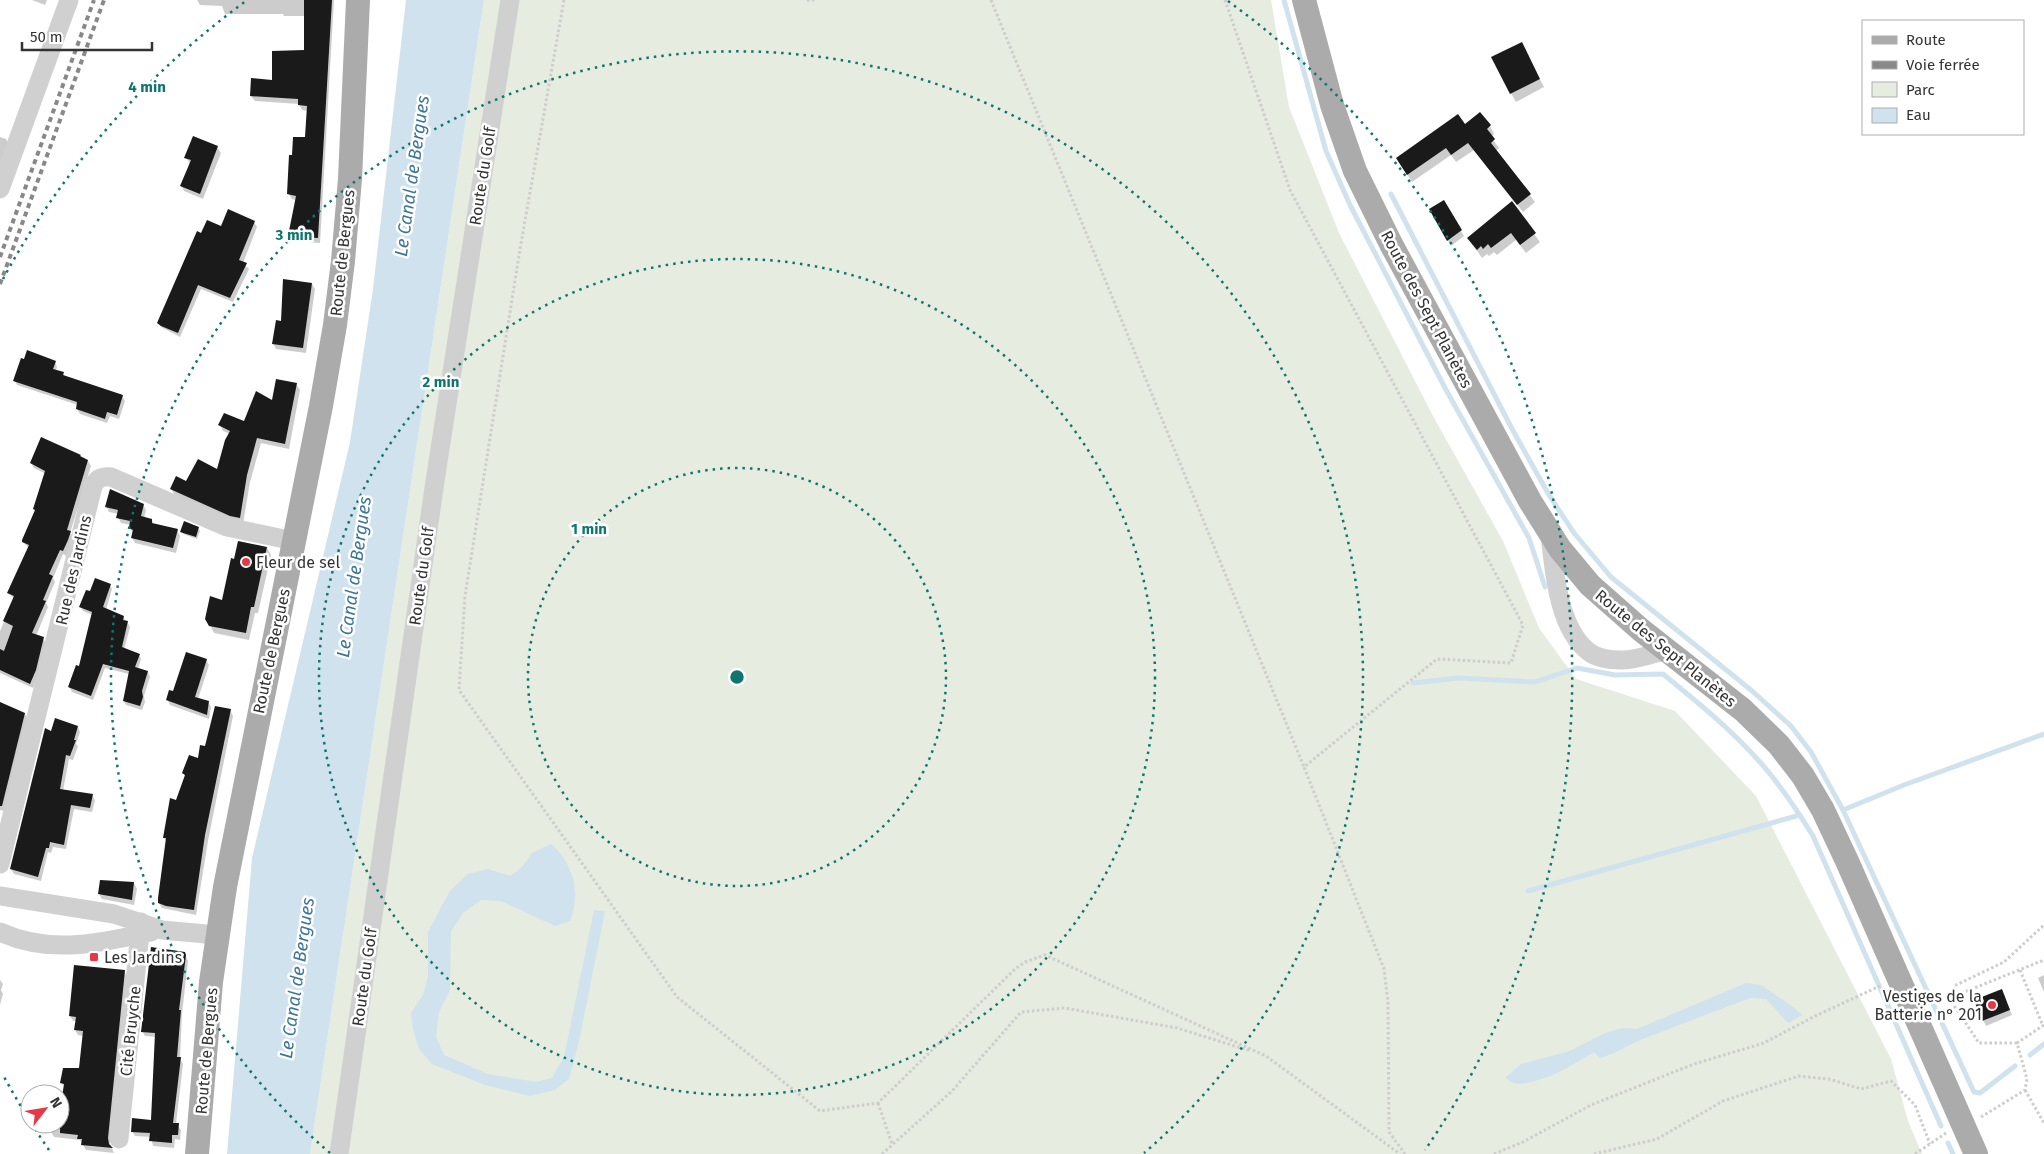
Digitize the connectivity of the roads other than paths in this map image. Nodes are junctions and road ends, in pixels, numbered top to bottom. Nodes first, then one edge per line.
1 (69, 0) edge
2 (358, 0) edge
3 (510, 0) edge
4 (1304, 0) edge
5 (0, 189) edge
6 (1550, 535) junction
7 (294, 541) junction
8 (1667, 650) junction
9 (0, 864) edge
10 (0, 896) edge
11 (140, 928) junction
12 (0, 932) edge
13 (217, 936) junction
14 (119, 1139) dead end
15 (197, 1154) edge
16 (339, 1154) edge
17 (1976, 1154) edge

1 - 5 street
2 - 7 main road, Route de Bergues
3 - 16 street, Route du Golf
4 - 6 main road, Route des Sept Planètes
6 - 8 main road, Route des Sept Planètes
6 - 8 street
7 - 9 street, Rue des Jardins
7 - 13 main road, Route de Bergues
8 - 17 main road, Route des Sept Planètes
10 - 11 street
11 - 12 street
11 - 13 street
11 - 14 street, Cité Bruyche
13 - 15 main road, Route de Bergues

